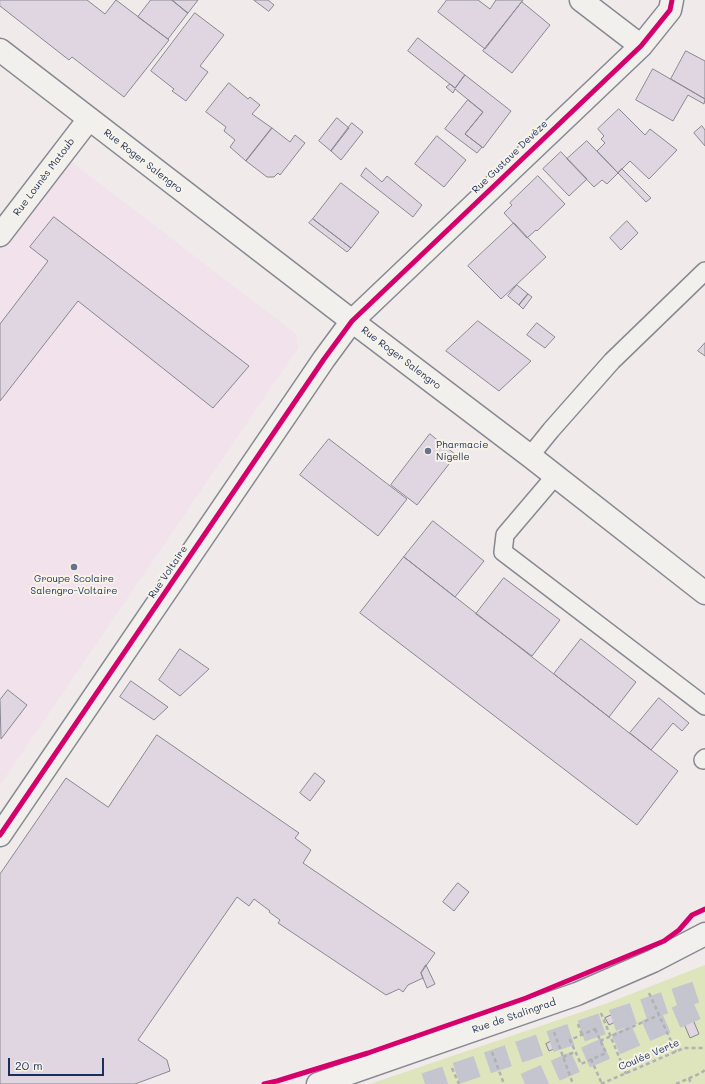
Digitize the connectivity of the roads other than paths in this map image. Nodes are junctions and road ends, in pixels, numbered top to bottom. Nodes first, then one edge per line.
1 (581, 0) edge
2 (672, 0) edge
3 (641, 46) junction
4 (0, 50) edge
5 (89, 119) junction
6 (0, 235) edge
7 (705, 271) edge
8 (352, 321) junction
9 (530, 456) junction
10 (556, 476) junction
11 (705, 593) edge
12 (705, 706) edge
13 (0, 835) edge
14 (705, 934) edge
15 (318, 1084) edge

1 - 3 main road
2 - 3 main road, Rue Gustave Devèze
3 - 8 main road, Rue Gustave Devèze
4 - 5 main road, Rue Roger Salengro
5 - 6 main road, Rue Lounès Matoub
5 - 8 main road, Rue Roger Salengro
7 - 9 lane
8 - 9 main road, Rue Roger Salengro
8 - 13 main road, Rue Voltaire
9 - 10 main road, Rue Roger Salengro
10 - 11 main road, Rue Roger Salengro
10 - 12 lane
14 - 15 main road, Rue de Stalingrad

